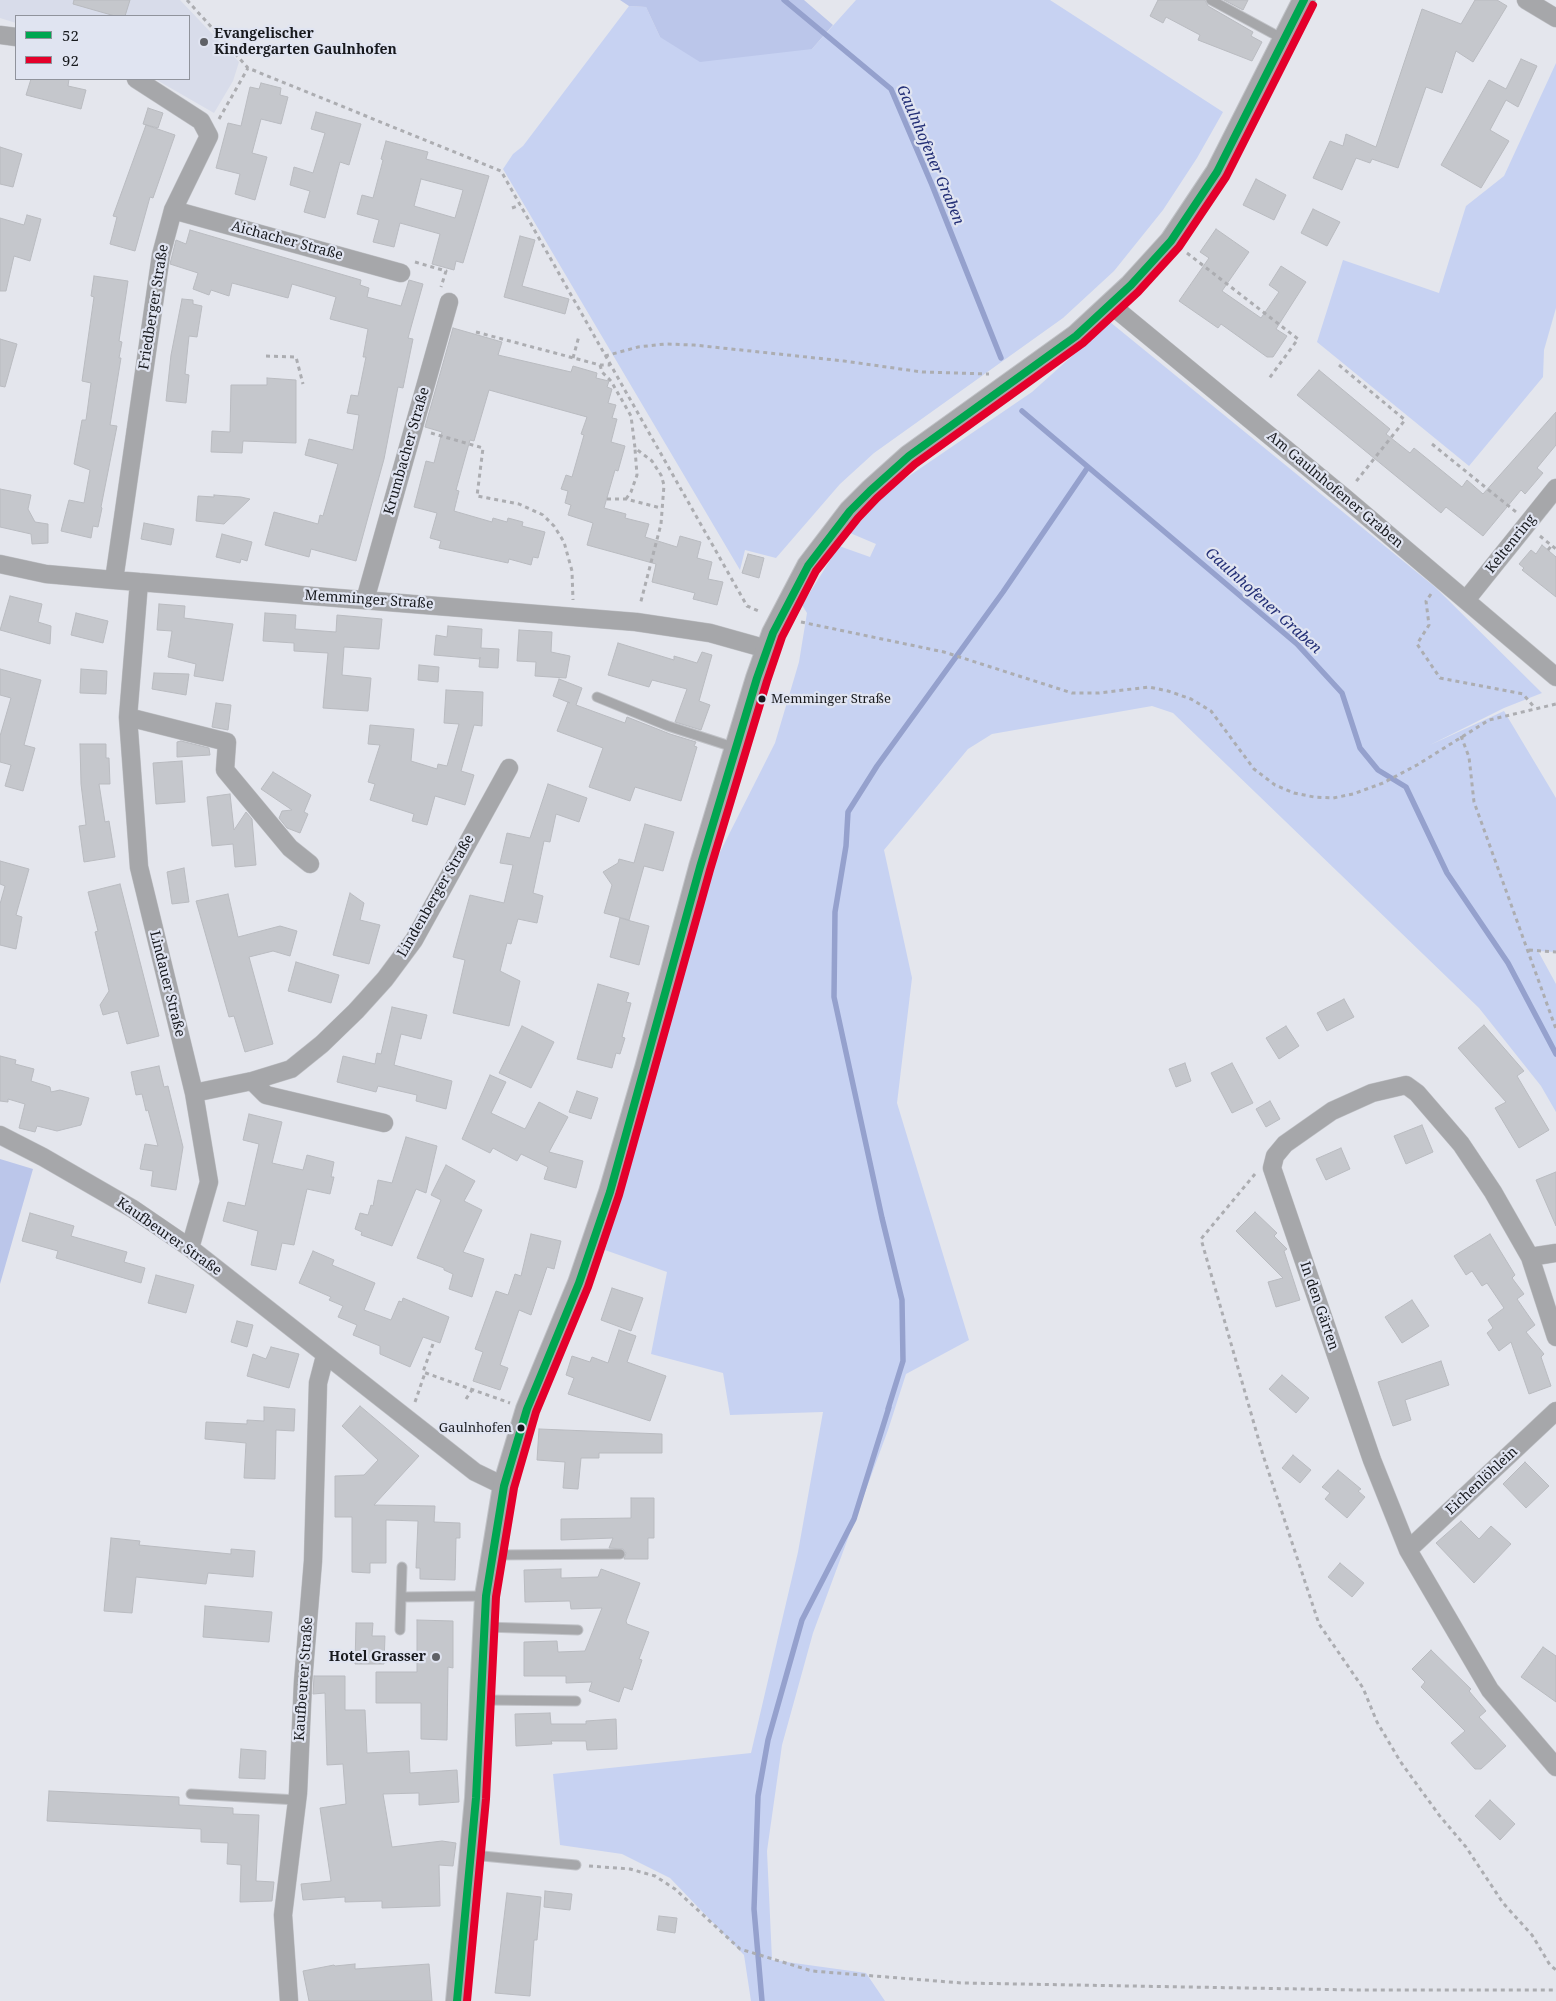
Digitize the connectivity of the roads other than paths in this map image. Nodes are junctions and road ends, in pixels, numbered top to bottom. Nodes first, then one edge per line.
1 (1212, 0) edge
2 (1304, 0) edge
3 (1526, 0) edge
4 (1556, 18) edge
5 (0, 36) edge
6 (15, 37) edge
7 (1283, 39) junction
8 (138, 80) edge
9 (173, 210) junction
10 (401, 273) road end
11 (449, 302) road end
12 (1111, 305) junction
13 (1556, 488) edge
14 (0, 564) edge
15 (114, 580) junction
16 (139, 582) junction
17 (365, 600) junction
18 (1466, 600) junction
19 (767, 649) junction
20 (1556, 677) edge
21 (597, 696) dead end
22 (128, 717) junction
23 (736, 748) junction
24 (510, 768) dead end
25 (310, 864) dead end
26 (252, 1081) junction
27 (194, 1093) junction
28 (384, 1123) dead end
29 (0, 1135) edge
30 (190, 1248) junction
31 (1556, 1253) edge
32 (1530, 1257) junction
33 (1556, 1337) edge
34 (325, 1356) junction
35 (1556, 1411) edge
36 (504, 1486) junction
37 (1408, 1550) junction
38 (620, 1554) dead end
39 (491, 1555) junction
40 (402, 1567) dead end
41 (486, 1596) junction
42 (402, 1597) junction
43 (483, 1627) junction
44 (400, 1630) dead end
45 (578, 1630) dead end
46 (480, 1700) junction
47 (576, 1701) dead end
48 (1556, 1767) edge
49 (191, 1794) dead end
50 (297, 1800) junction
51 (472, 1855) junction
52 (576, 1865) road end
53 (289, 2001) edge
54 (457, 2001) edge

1 - 7 lane
2 - 7 street
3 - 4 street
5 - 6 street
7 - 12 street
8 - 9 street, Friedberger Straße
9 - 10 street, Aichacher Straße
9 - 15 street, Friedberger Straße
11 - 17 street, Krumbacher Straße
12 - 18 street, Am Gaulnhofener Graben
12 - 19 street
13 - 18 street, Keltenring
14 - 15 street, Memminger Straße
15 - 16 street, Memminger Straße
16 - 17 street, Memminger Straße
16 - 22 street, Lindauer Straße
17 - 19 street, Memminger Straße
18 - 20 street, Am Gaulnhofener Graben
19 - 23 street
21 - 23 lane
22 - 25 street
22 - 27 street, Lindauer Straße
23 - 36 street
24 - 26 street, Lindenberger Straße
26 - 27 street, Lindenberger Straße
26 - 28 street
27 - 30 street, Lindauer Straße
29 - 30 street, Kaufbeurer Straße
30 - 34 street, Kaufbeurer Straße
31 - 32 street
32 - 33 street
32 - 37 street, In den Gärten
34 - 36 street, Kaufbeurer Straße
34 - 50 street, Kaufbeurer Straße
35 - 37 street, Eichenlöhlein
36 - 39 street
37 - 48 street, In den Gärten
38 - 39 lane
39 - 41 street
40 - 42 lane
41 - 42 lane
41 - 43 street
42 - 44 lane
43 - 45 lane
43 - 46 street
46 - 47 lane
46 - 51 street
49 - 50 lane
50 - 53 street, Kaufbeurer Straße
51 - 52 lane
51 - 54 street

